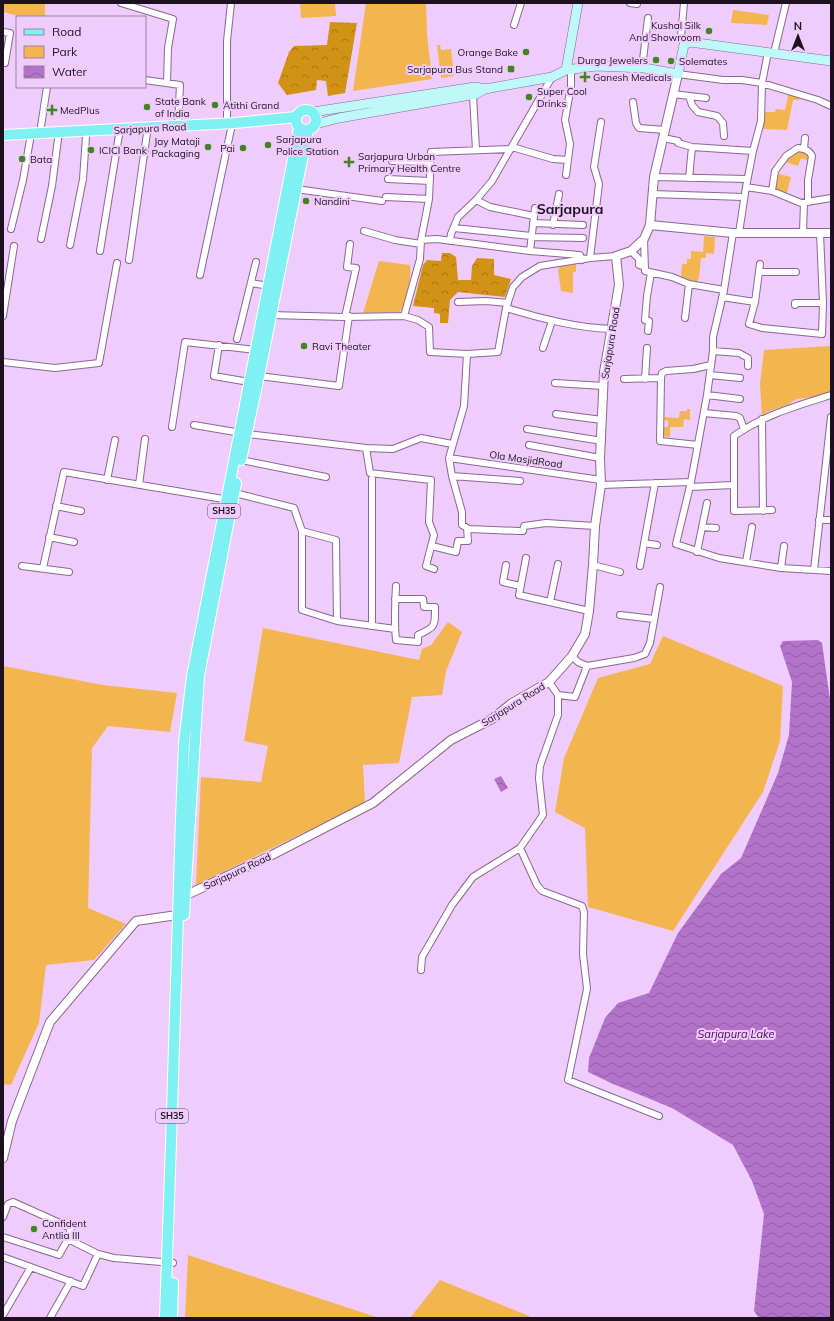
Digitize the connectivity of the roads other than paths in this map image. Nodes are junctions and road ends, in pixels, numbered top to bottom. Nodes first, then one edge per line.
1 (121, 3) edge
2 (231, 3) edge
3 (521, 3) edge
4 (578, 3) edge
5 (630, 3) edge
6 (684, 3) edge
7 (786, 3) edge
8 (637, 4) dead end
9 (648, 18) dead end
10 (514, 25) dead end
11 (3, 32) edge
12 (684, 45) junction
13 (771, 53) junction
14 (831, 61) edge
15 (3, 62) edge
16 (642, 68) junction
17 (568, 69) junction
18 (678, 74) junction
19 (552, 76) junction
20 (146, 80) edge
21 (167, 83) junction
22 (762, 83) junction
23 (47, 88) edge
24 (485, 90) junction
25 (673, 94) junction
26 (473, 95) junction
27 (689, 96) junction
28 (706, 98) dead end
29 (633, 102) dead end
30 (387, 105) junction
31 (831, 106) edge
32 (313, 112) junction
33 (601, 122) dead end
34 (303, 124) junction
35 (178, 126) junction
36 (228, 127) junction
37 (164, 130) junction
38 (112, 133) junction
39 (147, 133) junction
40 (40, 134) junction
41 (664, 134) junction
42 (3, 135) edge
43 (724, 136) dead end
44 (86, 137) junction
45 (805, 138) dead end
46 (58, 139) junction
47 (30, 140) junction
48 (3, 142) edge
49 (692, 146) junction
50 (511, 148) junction
51 (804, 149) junction
52 (476, 150) junction
53 (753, 151) junction
54 (568, 160) junction
55 (392, 161) dead end
56 (430, 162) junction
57 (566, 175) dead end
58 (654, 177) junction
59 (689, 178) junction
60 (388, 179) dead end
61 (747, 179) junction
62 (430, 181) junction
63 (746, 187) junction
64 (296, 189) junction
65 (772, 191) junction
66 (559, 194) dead end
67 (652, 194) junction
68 (744, 197) junction
69 (831, 198) edge
70 (428, 199) junction
71 (476, 200) junction
72 (806, 202) junction
73 (535, 208) dead end
74 (534, 216) junction
75 (533, 223) junction
76 (553, 225) junction
77 (583, 225) dead end
78 (650, 225) junction
79 (454, 228) junction
80 (11, 229) dead end
81 (364, 231) dead end
82 (803, 232) junction
83 (736, 233) junction
84 (820, 233) junction
85 (831, 233) edge
86 (531, 236) junction
87 (583, 238) dead end
88 (40, 239) dead end
89 (644, 239) junction
90 (450, 241) junction
91 (421, 242) junction
92 (350, 244) dead end
93 (70, 245) dead end
94 (14, 246) dead end
95 (100, 251) dead end
96 (530, 251) junction
97 (631, 251) junction
98 (616, 256) junction
99 (590, 258) junction
100 (129, 260) dead end
101 (582, 260) junction
102 (256, 262) dead end
103 (117, 263) dead end
104 (760, 264) dead end
105 (645, 267) junction
106 (759, 272) junction
107 (796, 272) dead end
108 (651, 273) junction
109 (200, 274) dead end
110 (251, 283) junction
111 (689, 284) junction
112 (268, 286) junction
113 (724, 290) junction
114 (722, 297) junction
115 (458, 302) dead end
116 (755, 302) junction
117 (823, 303) junction
118 (795, 305) dead end
119 (507, 306) junction
120 (271, 315) junction
121 (3, 316) edge
122 (404, 316) junction
123 (347, 317) junction
124 (684, 318) dead end
125 (823, 320) junction
126 (552, 321) junction
127 (831, 322) edge
128 (612, 329) junction
129 (264, 330) junction
130 (648, 331) dead end
131 (237, 339) dead end
132 (218, 345) junction
133 (544, 348) dead end
134 (647, 348) dead end
135 (256, 350) junction
136 (713, 351) junction
137 (467, 354) junction
138 (3, 362) edge
139 (712, 365) junction
140 (748, 366) dead end
141 (710, 375) junction
142 (259, 376) junction
143 (645, 378) junction
144 (661, 378) junction
145 (740, 378) dead end
146 (624, 379) dead end
147 (249, 382) junction
148 (555, 383) dead end
149 (603, 386) junction
150 (708, 395) junction
151 (831, 395) edge
152 (740, 399) dead end
153 (704, 413) junction
154 (556, 414) dead end
155 (831, 417) edge
156 (762, 419) junction
157 (602, 420) junction
158 (194, 425) dead end
159 (172, 427) dead end
160 (527, 429) dead end
161 (744, 429) junction
162 (243, 434) junction
163 (145, 439) dead end
164 (115, 440) dead end
165 (602, 440) junction
166 (452, 444) junction
167 (529, 445) dead end
168 (698, 445) junction
169 (366, 448) junction
170 (449, 458) junction
171 (600, 458) junction
172 (241, 460) junction
173 (452, 476) junction
174 (326, 477) dead end
175 (372, 479) dead end
176 (107, 480) junction
177 (520, 481) dead end
178 (601, 482) junction
179 (655, 483) junction
180 (139, 485) junction
181 (691, 485) junction
182 (733, 485) junction
183 (231, 498) junction
184 (706, 503) dead end
185 (56, 506) junction
186 (763, 510) junction
187 (772, 510) dead end
188 (81, 511) dead end
189 (819, 520) junction
190 (831, 520) edge
191 (595, 526) junction
192 (702, 527) junction
193 (752, 527) dead end
194 (468, 528) junction
195 (716, 528) dead end
196 (302, 531) junction
197 (49, 537) junction
198 (74, 542) dead end
199 (644, 543) junction
200 (657, 545) dead end
201 (432, 546) junction
202 (784, 546) dead end
203 (697, 552) junction
204 (526, 558) dead end
205 (746, 562) junction
206 (558, 564) dead end
207 (506, 565) dead end
208 (593, 565) junction
209 (22, 566) dead end
210 (640, 566) dead end
211 (43, 568) junction
212 (781, 568) junction
213 (434, 569) dead end
214 (814, 570) junction
215 (831, 571) edge
216 (69, 572) dead end
217 (620, 572) dead end
218 (396, 586) dead end
219 (520, 586) junction
220 (660, 586) dead end
221 (395, 599) junction
222 (550, 602) junction
223 (589, 611) junction
224 (620, 615) dead end
225 (654, 619) junction
226 (337, 620) junction
227 (372, 626) junction
228 (395, 629) junction
229 (572, 656) junction
230 (587, 666) junction
231 (549, 682) junction
232 (558, 695) junction
233 (520, 848) junction
234 (182, 897) junction
235 (181, 914) junction
236 (421, 970) dead end
237 (659, 1116) dead end
238 (3, 1158) edge
239 (3, 1217) edge
240 (3, 1237) edge
241 (68, 1239) junction
242 (98, 1254) junction
243 (3, 1257) edge
244 (170, 1263) junction
245 (31, 1267) junction
246 (71, 1281) junction
247 (3, 1315) edge
248 (50, 1318) edge
249 (165, 1318) edge
250 (172, 1318) edge

1 - 21 street
2 - 36 street
3 - 10 street
4 - 17 main road
5 - 8 street
6 - 12 street
7 - 13 street
9 - 16 street
11 - 15 street
12 - 13 main road
12 - 18 main road
13 - 14 main road
13 - 22 street
16 - 17 main road, Sarjapura Road
16 - 18 main road, Sarjapura Road
17 - 19 main road, Sarjapura Road
17 - 54 street
18 - 22 street
18 - 25 street
19 - 24 main road, Sarjapura Road
19 - 50 street
20 - 21 street
21 - 35 street
22 - 31 street
22 - 53 street
23 - 40 street
24 - 26 main road, Sarjapura Road
24 - 30 main road, Sarjapura Road
25 - 27 street
25 - 41 street
26 - 30 main road, Sarjapura Road
26 - 52 street
27 - 28 street
27 - 43 street
29 - 41 street
30 - 32 main road, Sarjapura Road
30 - 34 main road, Sarjapura Road
32 - 34 main road
32 - 34 main road
33 - 99 street
34 - 36 main road, Sarjapura Road
34 - 64 main road, SH35
34 - 112 main road, SH35
35 - 36 main road, Sarjapura Road
35 - 37 main road, Sarjapura Road
36 - 37 main road, Sarjapura Road
36 - 109 street
37 - 38 main road, Sarjapura Road
37 - 39 main road, Sarjapura Road
38 - 39 main road, Sarjapura Road
38 - 40 main road, Sarjapura Road
38 - 44 main road, Sarjapura Road
38 - 95 street
39 - 100 street
40 - 42 main road, Sarjapura Road
41 - 49 street
41 - 58 street
44 - 46 main road, Sarjapura Road
44 - 93 street
45 - 51 street
46 - 47 main road, Sarjapura Road
46 - 88 street
47 - 48 main road, Sarjapura Road
47 - 80 street
49 - 53 street
49 - 59 street
50 - 52 street
50 - 54 street
50 - 71 street
51 - 65 street
51 - 72 street
52 - 56 street
53 - 61 street
54 - 57 street
55 - 56 street
56 - 62 street
58 - 59 street
58 - 67 street
59 - 61 street
60 - 62 street
61 - 63 street
62 - 70 street
63 - 65 street
63 - 68 street
64 - 70 street
64 - 120 main road, SH35
65 - 72 street
66 - 76 street
67 - 68 street
67 - 78 street
68 - 83 street
69 - 72 street
70 - 91 street
71 - 74 street
71 - 79 street
72 - 82 street
73 - 74 street
74 - 75 street
75 - 76 street
75 - 86 street
76 - 77 street
78 - 83 street
78 - 89 street
79 - 86 street
79 - 90 street
81 - 91 street
82 - 83 street
82 - 84 street
83 - 113 street
84 - 85 street
84 - 117 street
86 - 87 street
86 - 96 street
89 - 97 street
89 - 105 street
90 - 91 street
90 - 96 street
91 - 122 street
92 - 123 street
94 - 121 street
96 - 101 street
97 - 98 street
97 - 105 street
98 - 99 street
98 - 128 street, Sarjapura Road
99 - 101 street
101 - 119 street
102 - 110 street
103 - 138 street
104 - 106 street
105 - 108 street
106 - 107 street
106 - 116 street
108 - 111 street
108 - 130 street
110 - 112 street
110 - 131 street
111 - 113 street
111 - 124 street
112 - 129 main road, SH35
113 - 114 street
114 - 116 street
114 - 136 street
115 - 119 street
116 - 125 street
117 - 118 street
117 - 125 street
119 - 126 street
119 - 137 street
120 - 123 street
120 - 129 main road, SH35
122 - 123 street
122 - 137 street
123 - 142 street
125 - 127 street
126 - 128 street
126 - 133 street
128 - 149 street, Sarjapura Road
129 - 135 main road, SH35
129 - 142 main road, SH35
132 - 135 street
132 - 147 street
132 - 159 street
134 - 143 street
135 - 147 main road, SH35
136 - 139 street
136 - 140 street
137 - 166 street
139 - 141 street
139 - 144 street
141 - 145 street
141 - 150 street
142 - 162 main road, SH35
143 - 144 street
143 - 146 street
144 - 168 street
147 - 162 main road, SH35
148 - 149 street
149 - 157 street, Sarjapura Road
150 - 152 street
150 - 153 street
151 - 156 street
153 - 161 street
153 - 168 street
154 - 157 street
155 - 189 street
156 - 161 street
156 - 186 street
157 - 165 street, Sarjapura Road
158 - 162 street
160 - 165 street
161 - 182 street
162 - 169 street
162 - 172 main road, SH35
162 - 183 main road, SH35
163 - 180 street
164 - 176 street
165 - 171 street, Sarjapura Road
166 - 169 street
166 - 170 street
167 - 171 street
168 - 181 street
169 - 201 street
170 - 173 street
170 - 178 street, Ola MasjidRoad
171 - 178 street, Sarjapura Road
172 - 174 street
172 - 183 main road, SH35
173 - 177 street
173 - 194 street
175 - 227 street
176 - 180 street
176 - 185 street
178 - 179 street, Ola MasjidRoad
178 - 191 street, Sarjapura Road
179 - 181 street, Ola MasjidRoad
179 - 199 street
180 - 183 street
181 - 182 street, Ola MasjidRoad
181 - 203 street
182 - 186 street
183 - 196 street
183 - 234 main road, SH35
184 - 192 street
185 - 188 street
185 - 197 street
186 - 187 street
189 - 190 street
189 - 214 street
191 - 194 street
191 - 208 street, Sarjapura Road
192 - 195 street
192 - 203 street
193 - 205 street
194 - 201 street
196 - 226 street
196 - 226 street
197 - 198 street
197 - 211 street
199 - 200 street
199 - 210 street
201 - 213 street
202 - 212 street
203 - 205 street
204 - 219 street
205 - 212 street
206 - 222 street
207 - 219 street
208 - 217 street
208 - 223 street, Sarjapura Road
209 - 211 street
211 - 216 street
212 - 214 street
214 - 215 street
218 - 221 street
219 - 222 street
220 - 225 street
221 - 228 street
221 - 228 street
222 - 223 street
223 - 229 street, Sarjapura Road
224 - 225 street
225 - 230 street
226 - 227 street
227 - 228 street
229 - 230 street
229 - 231 street, Sarjapura Road
230 - 232 street
231 - 232 street
231 - 234 street, Sarjapura Road
232 - 233 street
233 - 236 street
233 - 237 street
234 - 235 main road, SH35
235 - 238 street
235 - 244 main road, SH35
239 - 241 street
240 - 241 street
241 - 242 street
242 - 244 street
242 - 246 street
243 - 245 street
244 - 249 main road, SH35
244 - 250 main road, SH35
245 - 246 street
245 - 247 street
246 - 248 street

